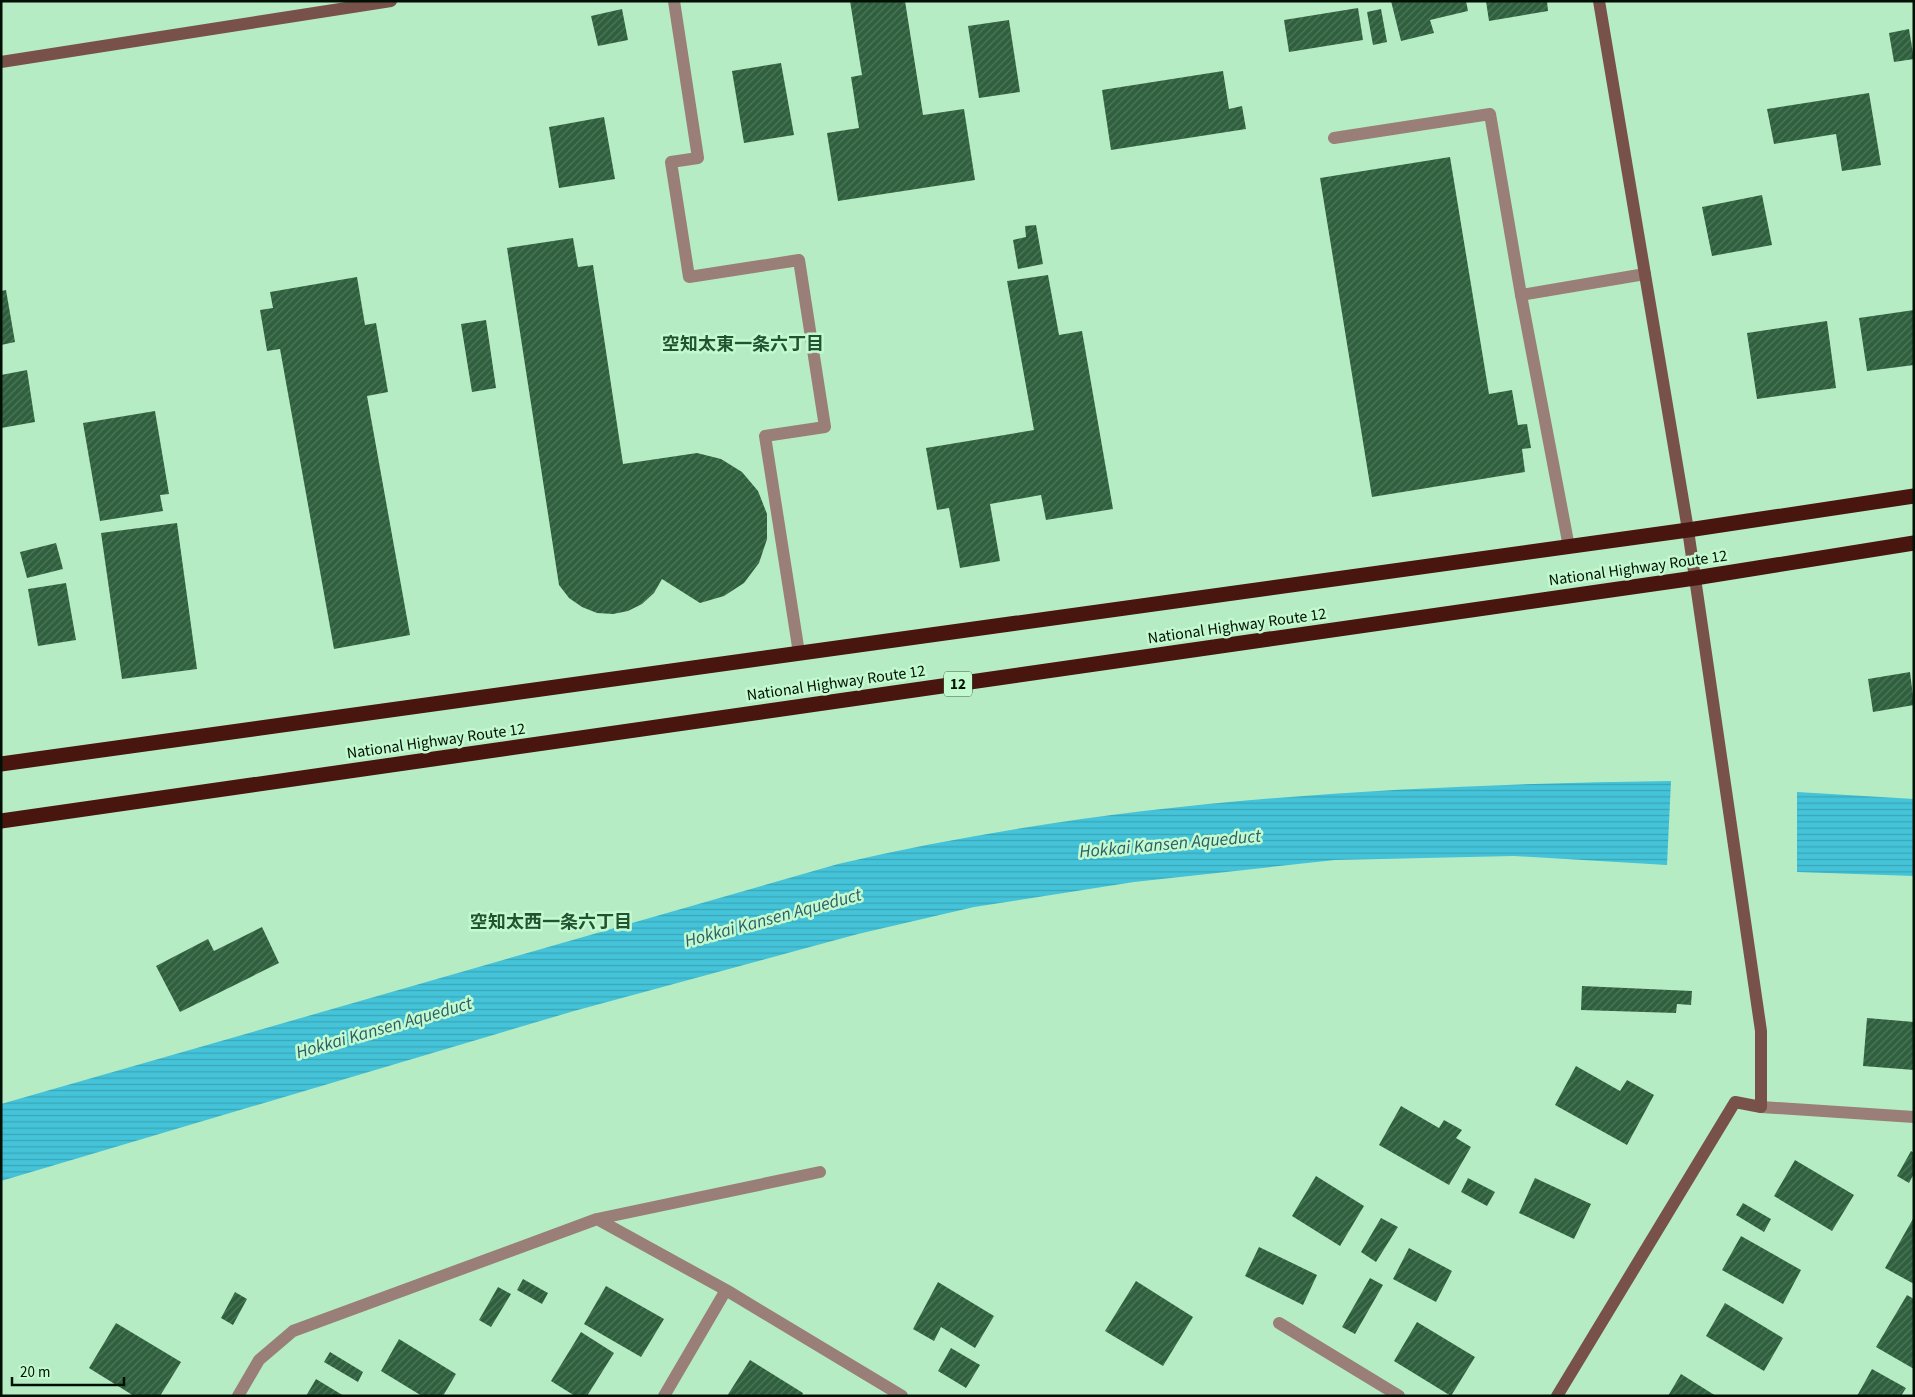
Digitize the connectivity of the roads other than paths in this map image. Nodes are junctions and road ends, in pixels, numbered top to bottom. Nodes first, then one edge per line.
1 (391, 1) edge
2 (674, 1) edge
3 (1599, 1) edge
4 (1, 62) edge
5 (1334, 138) dead end
6 (1645, 274) junction
7 (1521, 295) junction
8 (1914, 496) edge
9 (1688, 530) junction
10 (1914, 543) edge
11 (1569, 547) junction
12 (1695, 578) junction
13 (799, 653) junction
14 (1, 764) edge
15 (1, 821) edge
16 (1761, 1107) junction
17 (1914, 1117) edge
18 (820, 1172) dead end
19 (597, 1219) junction
20 (726, 1290) junction
21 (1278, 1323) dead end
22 (238, 1396) edge
23 (664, 1396) edge
24 (902, 1396) edge
25 (1399, 1396) edge
26 (1557, 1396) edge

1 - 4 street
2 - 13 street
3 - 6 street
5 - 7 street
6 - 7 street
6 - 9 street
7 - 11 street
8 - 9 highway, National Highway Route 12
9 - 11 highway, National Highway Route 12
9 - 12 street
10 - 12 highway, National Highway Route 12 / 12
11 - 13 highway, National Highway Route 12
12 - 15 highway, National Highway Route 12 / 12
12 - 16 street
13 - 14 highway, National Highway Route 12
16 - 17 street
16 - 26 street
18 - 19 street
19 - 20 street
19 - 22 street
20 - 23 street
20 - 24 street
21 - 25 street

